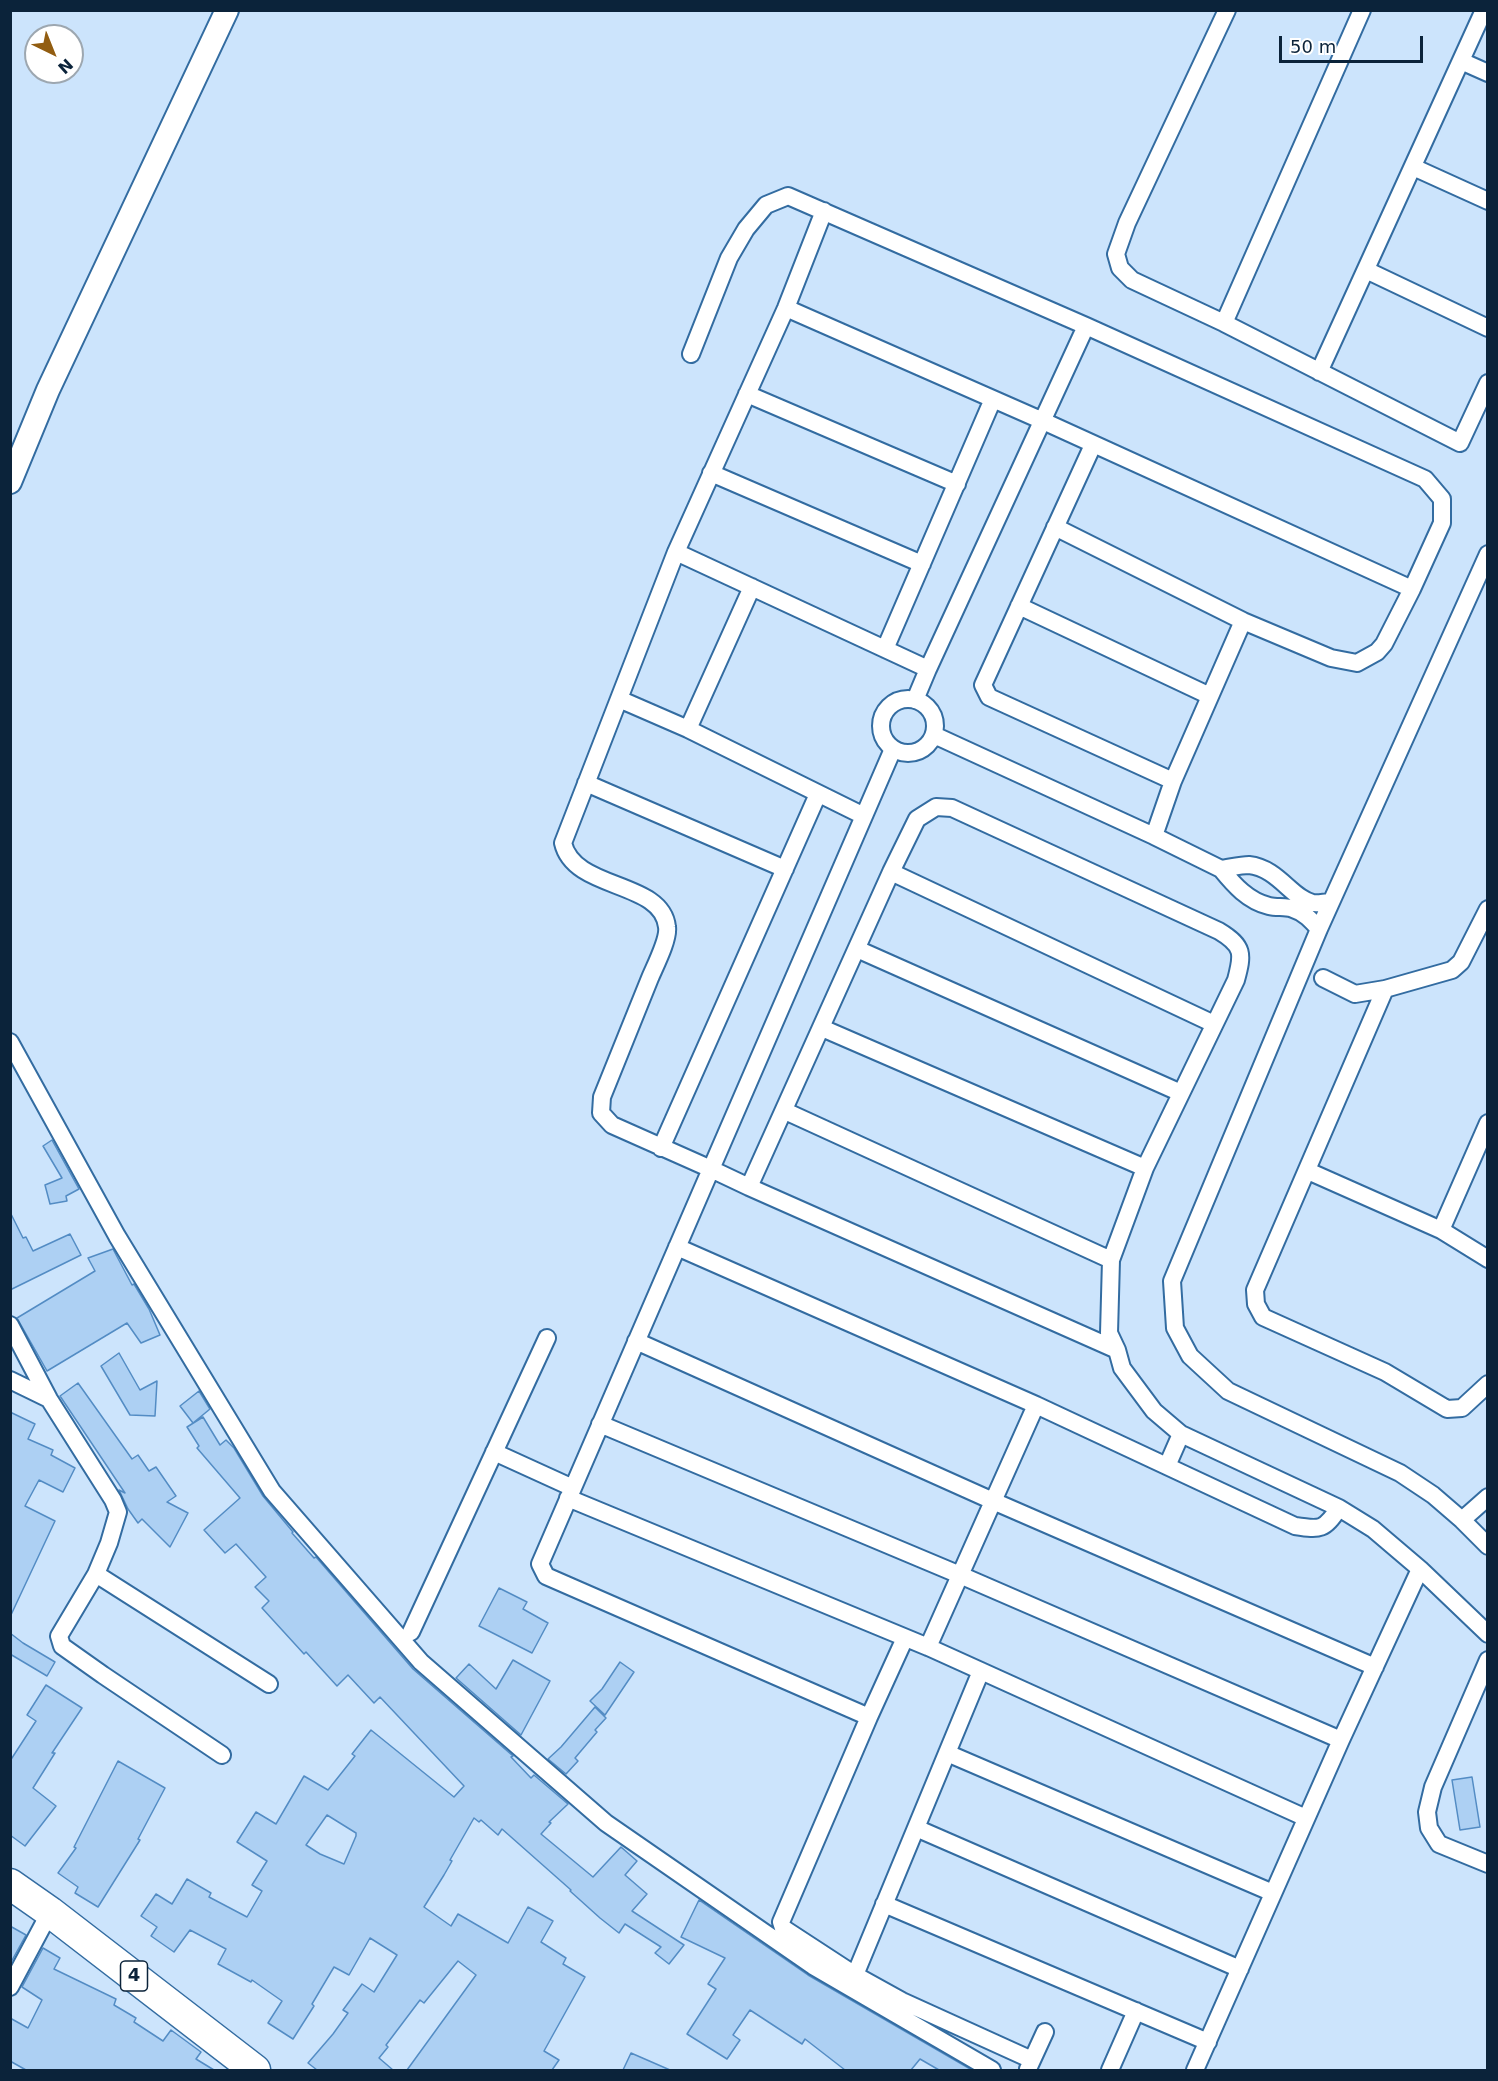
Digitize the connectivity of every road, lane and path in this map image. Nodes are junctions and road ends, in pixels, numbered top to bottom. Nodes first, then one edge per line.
1 (227, 10) edge
2 (1227, 10) edge
3 (1362, 10) edge
4 (1484, 10) edge
5 (1461, 61) junction
6 (1488, 73) edge
7 (1413, 167) junction
8 (1488, 201) edge
9 (824, 211) junction
10 (1366, 270) junction
11 (786, 308) junction
12 (1224, 323) junction
13 (1086, 326) junction
14 (1488, 328) edge
15 (691, 354) dead end
16 (1319, 372) junction
17 (1488, 383) edge
18 (747, 394) junction
19 (993, 399) junction
20 (1043, 421) junction
21 (1093, 445) junction
22 (711, 473) junction
23 (10, 482) edge
24 (957, 484) junction
25 (1055, 527) junction
26 (676, 552) junction
27 (1488, 554) edge
28 (922, 564) junction
29 (752, 587) junction
30 (1412, 590) junction
31 (1019, 606) junction
32 (1243, 621) junction
33 (885, 649) junction
34 (928, 669) junction
35 (1210, 696) junction
36 (619, 699) junction
37 (915, 700) junction
38 (688, 729) junction
39 (934, 735) junction
40 (893, 749) junction
41 (1173, 781) junction
42 (586, 783) junction
43 (818, 794) junction
44 (864, 816) junction
45 (1154, 836) junction
46 (785, 869) junction
47 (1221, 869) junction
48 (891, 872) junction
49 (1331, 902) junction
50 (1488, 909) edge
51 (1319, 929) junction
52 (857, 949) junction
53 (1323, 978) dead end
54 (1385, 989) junction
55 (1214, 1024) junction
56 (822, 1028) junction
57 (10, 1042) edge
58 (1181, 1093) junction
59 (785, 1111) junction
60 (1488, 1123) edge
61 (661, 1148) junction
62 (1145, 1168) junction
63 (711, 1169) junction
64 (1308, 1171) junction
65 (749, 1187) junction
66 (1441, 1230) junction
67 (677, 1247) junction
68 (1488, 1259) edge
69 (1111, 1260) junction
70 (10, 1325) edge
71 (547, 1338) dead end
72 (636, 1341) junction
73 (1117, 1350) junction
74 (10, 1380) edge
75 (1488, 1384) edge
76 (49, 1399) junction
77 (1036, 1405) junction
78 (600, 1424) junction
79 (1181, 1434) junction
80 (494, 1452) junction
81 (1167, 1466) junction
82 (570, 1493) junction
83 (1488, 1497) edge
84 (993, 1501) junction
85 (1339, 1508) junction
86 (1462, 1520) junction
87 (1484, 1536) edge
88 (1420, 1569) junction
89 (96, 1574) junction
90 (960, 1575) junction
91 (411, 1632) dead end
92 (1488, 1634) edge
93 (904, 1638) junction
94 (928, 1647) junction
95 (1488, 1660) edge
96 (1375, 1667) junction
97 (981, 1671) junction
98 (269, 1684) dead end
99 (868, 1717) junction
100 (1341, 1740) junction
101 (947, 1753) junction
102 (222, 1755) dead end
103 (1306, 1818) junction
104 (916, 1827) junction
105 (1488, 1864) edge
106 (10, 1884) edge
107 (1274, 1893) junction
108 (884, 1904) junction
109 (50, 1912) junction
110 (1240, 1969) junction
111 (855, 1975) junction
112 (10, 1987) edge
113 (1136, 2011) junction
114 (1045, 2032) dead end
115 (1208, 2042) junction
116 (1030, 2065) edge
117 (255, 2070) edge
118 (992, 2070) edge
119 (1110, 2070) edge
120 (1195, 2070) edge

1 - 23 main road
2 - 12 street
3 - 12 street
4 - 5 street
5 - 6 street
5 - 7 street
7 - 8 street
7 - 10 street
9 - 11 street
9 - 13 street
9 - 15 street
10 - 14 street
10 - 16 street
11 - 18 street
11 - 19 street
12 - 16 street
13 - 20 street
13 - 30 street
16 - 17 street
18 - 22 street
18 - 24 street
19 - 20 street
19 - 24 street
20 - 21 street
20 - 34 street
21 - 25 street
21 - 30 street
22 - 26 street
22 - 28 street
24 - 28 street
25 - 31 street
25 - 32 street
26 - 29 street
26 - 36 street
27 - 49 street
28 - 33 street
29 - 33 street
29 - 38 street
30 - 32 street
31 - 35 street
31 - 41 street
32 - 35 street
33 - 34 street
34 - 37 street
35 - 41 street
36 - 38 street
36 - 42 street
37 - 39 street
37 - 40 street
38 - 43 street
39 - 40 street
39 - 45 street
40 - 44 street
41 - 45 street
42 - 46 street
42 - 61 street
43 - 44 street
43 - 46 street
44 - 63 street
45 - 47 street
46 - 61 street
47 - 49 street
47 - 51 street
48 - 52 street
48 - 55 street
48 - 55 street
49 - 51 street
50 - 54 street
51 - 86 street
52 - 56 street
52 - 58 street
53 - 54 street
54 - 64 street
55 - 58 street
56 - 59 street
56 - 62 street
57 - 118 street
58 - 62 street
59 - 65 street
59 - 69 street
60 - 66 street
61 - 63 street
62 - 69 street
63 - 65 street
63 - 67 street
64 - 66 street
64 - 75 street
65 - 73 street
66 - 68 street
67 - 72 street
67 - 77 street
69 - 73 street
70 - 76 street
71 - 80 street
72 - 78 street
72 - 84 street
73 - 79 street
74 - 76 street
76 - 89 street
77 - 81 street
77 - 84 street
78 - 82 street
78 - 90 street
79 - 81 street
79 - 85 street
80 - 82 street
80 - 91 street
81 - 85 street
82 - 93 street
82 - 99 street
83 - 86 street
84 - 90 street
84 - 96 street
85 - 88 street
86 - 87 street
88 - 92 street
88 - 96 street
89 - 98 street
89 - 102 street
90 - 94 street
90 - 100 street
93 - 94 street
93 - 99 street
94 - 97 street
95 - 105 street
96 - 100 street
97 - 101 street
97 - 103 street
99 - 111 street
100 - 103 street
101 - 104 street
101 - 107 street
103 - 107 street
104 - 108 street
104 - 110 street
106 - 109 highway, 4
107 - 110 street
108 - 111 street
108 - 113 street
109 - 112 street
109 - 117 highway, 4
110 - 115 street
111 - 116 street
113 - 115 street
113 - 119 street
114 - 116 street
115 - 120 street

